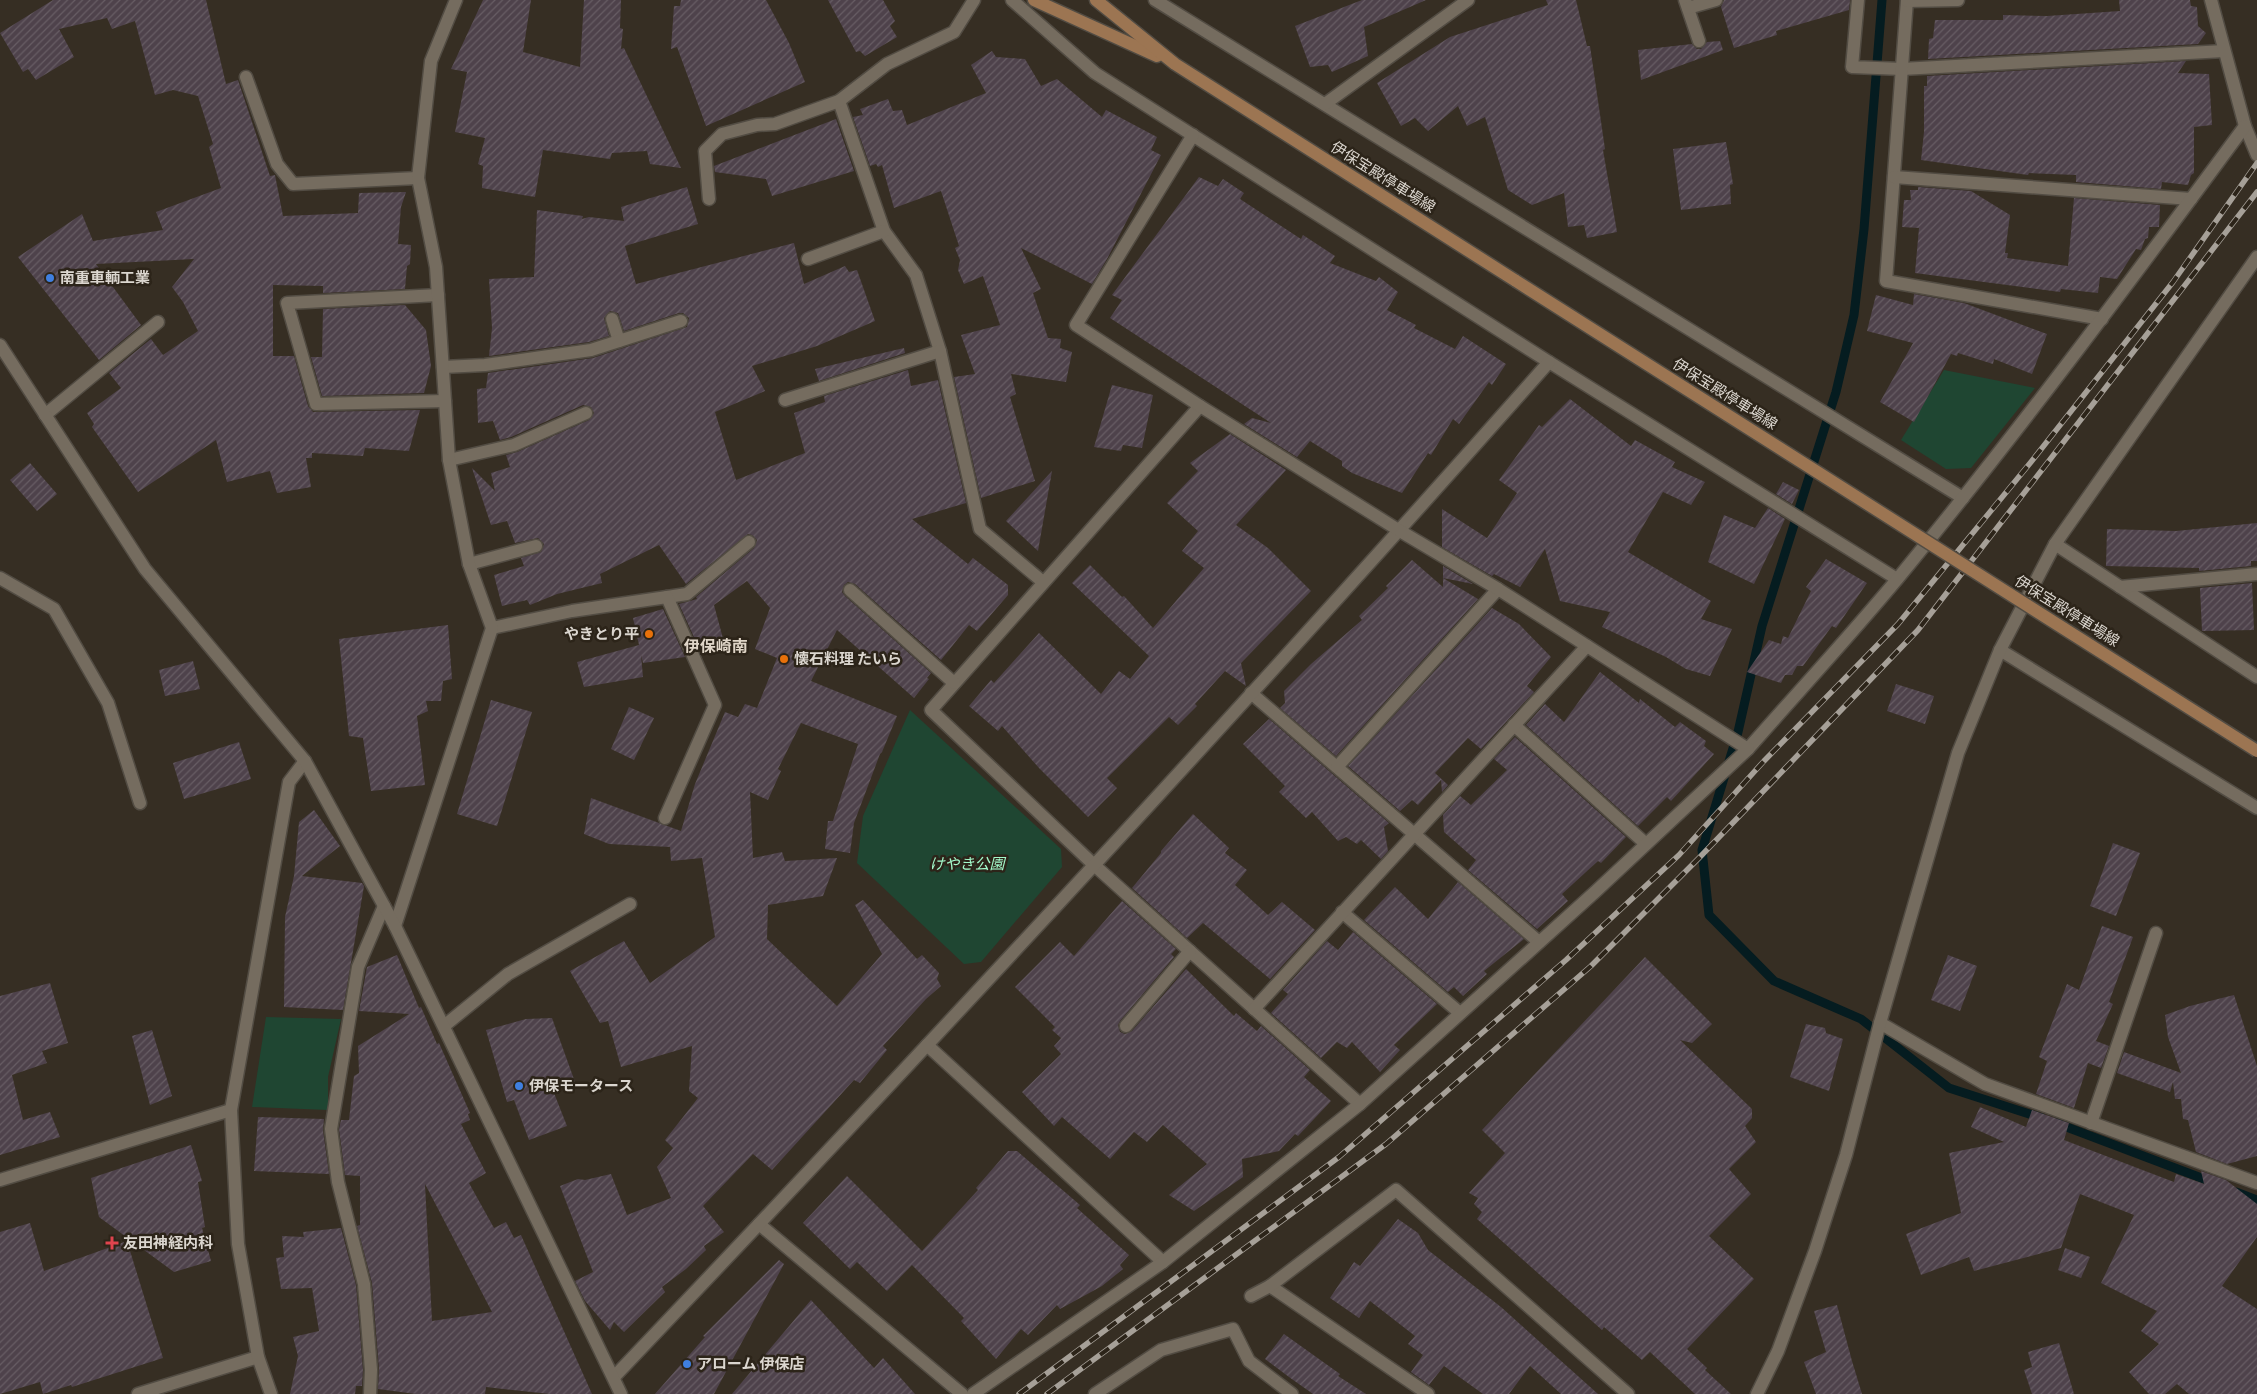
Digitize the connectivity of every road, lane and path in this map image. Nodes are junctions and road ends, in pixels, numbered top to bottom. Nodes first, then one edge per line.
1 (456, 0) edge
2 (974, 0) edge
3 (1012, 0) edge
4 (1034, 0) edge
5 (1096, 0) edge
6 (1155, 0) edge
7 (1468, 0) edge
8 (1716, 0) edge
9 (1858, 0) edge
10 (1958, 0) edge
11 (2210, 0) edge
12 (1907, 1) edge
13 (1687, 4) edge
14 (1699, 41) dead end
15 (2224, 51) junction
16 (1175, 64) junction
17 (1902, 69) junction
18 (246, 76) dead end
19 (839, 101) junction
20 (1325, 104) junction
21 (2244, 126) junction
22 (1193, 135) junction
23 (2257, 155) edge
24 (1894, 176) junction
25 (418, 178) junction
26 (709, 199) dead end
27 (2191, 199) junction
28 (884, 231) junction
29 (2257, 257) edge
30 (808, 259) dead end
31 (438, 295) junction
32 (612, 319) dead end
33 (2102, 319) junction
34 (681, 321) dead end
35 (158, 322) dead end
36 (619, 341) junction
37 (0, 345) edge
38 (940, 351) junction
39 (1549, 362) junction
40 (443, 367) junction
41 (785, 400) dead end
42 (445, 401) junction
43 (1200, 406) junction
44 (586, 413) dead end
45 (45, 415) junction
46 (449, 460) junction
47 (1963, 498) junction
48 (1400, 531) junction
49 (749, 542) dead end
50 (2055, 544) junction
51 (536, 546) dead end
52 (469, 564) junction
53 (2257, 574) edge
54 (0, 578) edge
55 (1897, 579) junction
56 (1043, 582) junction
57 (2120, 587) junction
58 (1498, 589) junction
59 (850, 590) dead end
60 (667, 597) junction
61 (492, 628) junction
62 (1586, 646) junction
63 (2000, 650) junction
64 (2257, 676) edge
65 (954, 683) junction
66 (1251, 693) junction
67 (1514, 725) junction
68 (1748, 749) junction
69 (2257, 751) edge
70 (305, 762) junction
71 (1337, 768) junction
72 (140, 803) dead end
73 (2257, 808) edge
74 (664, 818) dead end
75 (1414, 834) junction
76 (1646, 844) junction
77 (1093, 864) junction
78 (630, 904) dead end
79 (384, 906) junction
80 (1342, 912) junction
81 (396, 926) junction
82 (2156, 933) dead end
83 (1539, 942) junction
84 (1190, 952) junction
85 (1254, 1009) junction
86 (1460, 1013) junction
87 (1880, 1023) junction
88 (444, 1026) junction
89 (1126, 1026) dead end
90 (927, 1045) junction
91 (1360, 1104) junction
92 (231, 1110) junction
93 (2091, 1122) junction
94 (0, 1180) edge
95 (2257, 1183) edge
96 (759, 1224) junction
97 (1163, 1262) junction
98 (1270, 1286) junction
99 (1251, 1296) dead end
100 (258, 1357) junction
101 (614, 1377) junction
102 (138, 1394) edge
103 (271, 1394) edge
104 (370, 1394) edge
105 (621, 1394) edge
106 (962, 1394) edge
107 (973, 1394) edge
108 (1095, 1394) edge
109 (1292, 1394) edge
110 (1428, 1394) edge
111 (1628, 1394) edge
112 (1757, 1394) edge

1 - 25 street
2 - 19 street
3 - 22 street
4 - 16 main road, 伊保宝殿停車場線
5 - 16 main road, 伊保宝殿停車場線
6 - 20 street
7 - 20 street
8 - 13 street
9 - 17 street
10 - 12 street
11 - 15 street
12 - 17 street
13 - 14 street
15 - 17 street
15 - 21 street
16 - 69 main road, 伊保宝殿停車場線, bridge
17 - 24 street
18 - 25 street
19 - 26 street
19 - 28 street
20 - 47 street
21 - 23 street
21 - 27 street
22 - 39 street
22 - 43 street
24 - 27 street
24 - 33 street
25 - 31 street
27 - 33 street
28 - 30 street
28 - 38 street
29 - 50 street
31 - 40 street
31 - 42 street
32 - 36 street
33 - 47 street
34 - 36 street
35 - 45 street
36 - 40 street
37 - 45 street
38 - 41 street
38 - 56 street
39 - 48 street
39 - 55 street
40 - 42 street
42 - 46 street
43 - 48 street
43 - 56 street
44 - 46 street
45 - 70 street
46 - 52 street
47 - 55 street
48 - 58 street
48 - 66 street
49 - 60 street
50 - 57 street
50 - 63 street
51 - 52 street
52 - 61 street
53 - 57 street
54 - 72 street
55 - 68 street
56 - 65 street
57 - 64 street
58 - 62 street
58 - 71 street
59 - 65 street
60 - 61 street
60 - 74 street
61 - 81 street
62 - 67 street
62 - 68 street
63 - 73 street
63 - 87 street
65 - 77 street
66 - 71 street
66 - 77 street
67 - 75 street
67 - 76 street
68 - 76 street
70 - 79 street
70 - 92 street
71 - 75 street
75 - 80 street
75 - 83 street
76 - 83 street
77 - 84 street
77 - 90 street
78 - 88 street
79 - 81 street
79 - 104 street
80 - 85 street
80 - 86 street
81 - 88 street
82 - 93 street
83 - 86 street
84 - 85 street
84 - 89 street
85 - 91 street
86 - 91 street
87 - 93 street
87 - 112 street
88 - 101 street
90 - 96 street
90 - 97 street
91 - 97 street
92 - 94 street
92 - 100 street
93 - 95 street
96 - 101 street
96 - 106 street
97 - 107 street
98 - 99 street
98 - 110 street
98 - 111 street
100 - 102 street
100 - 103 street
101 - 105 street
108 - 109 street

